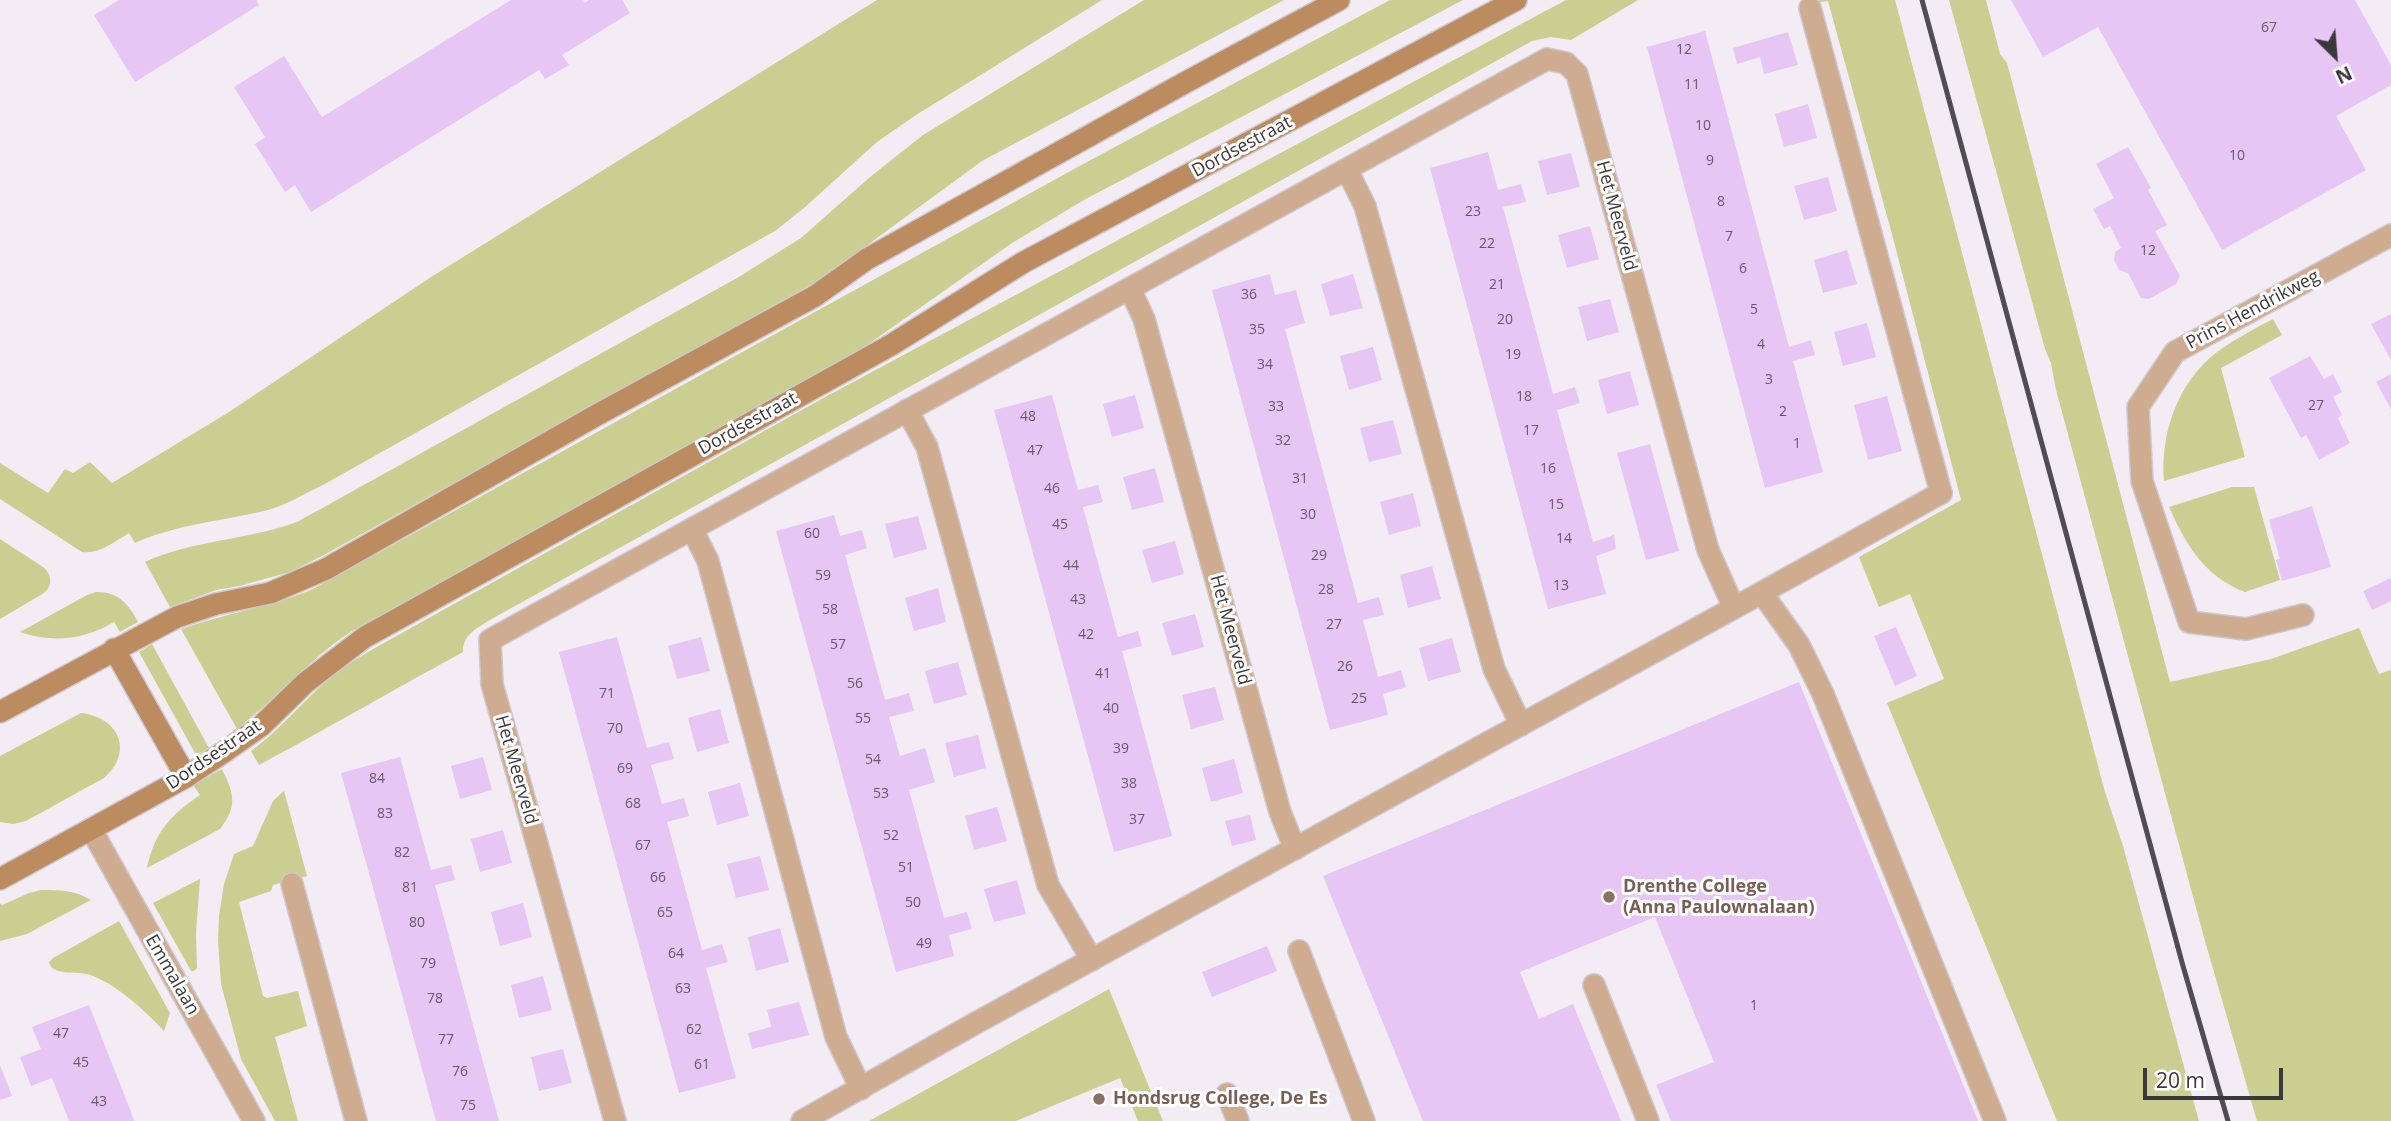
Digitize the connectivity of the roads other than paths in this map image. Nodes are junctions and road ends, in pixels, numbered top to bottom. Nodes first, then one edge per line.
1 (1339, 0) edge
2 (1516, 0) edge
3 (1810, 8) dead end
4 (1347, 170) junction
5 (2391, 235) edge
6 (1130, 289) junction
7 (907, 410) junction
8 (692, 529) junction
9 (1762, 593) junction
10 (1734, 608) junction
11 (2303, 615) dead end
12 (114, 649) junction
13 (2, 708) edge
14 (1521, 725) junction
15 (186, 776) junction
16 (91, 830) junction
17 (1295, 849) junction
18 (0, 879) edge
19 (292, 884) dead end
20 (1299, 951) dead end
21 (1092, 961) junction
22 (1594, 985) dead end
23 (860, 1089) junction
24 (1227, 1094) dead end
25 (254, 1121) edge
26 (356, 1121) edge
27 (615, 1121) edge
28 (802, 1121) edge
29 (1238, 1121) edge
30 (1364, 1121) edge
31 (1648, 1121) edge
32 (1995, 1121) edge

1 - 12 main road
2 - 15 main road, Dordsestraat
3 - 9 street
4 - 6 street, Het Meerveld
4 - 10 street, Het Meerveld
4 - 14 street
5 - 11 street, Prins Hendrikweg
6 - 7 street, Het Meerveld
6 - 17 street, Het Meerveld
7 - 8 street, Het Meerveld
7 - 21 street
8 - 23 street
8 - 27 street, Het Meerveld
9 - 10 street
9 - 32 street
10 - 14 street
12 - 13 main road
12 - 15 main road
14 - 17 street
15 - 16 main road, Dordsestraat
16 - 18 main road, Dordsestraat
16 - 25 street, Emmalaan
17 - 21 street
19 - 26 street
20 - 30 street
21 - 23 street
22 - 31 street
23 - 28 street
24 - 29 street

